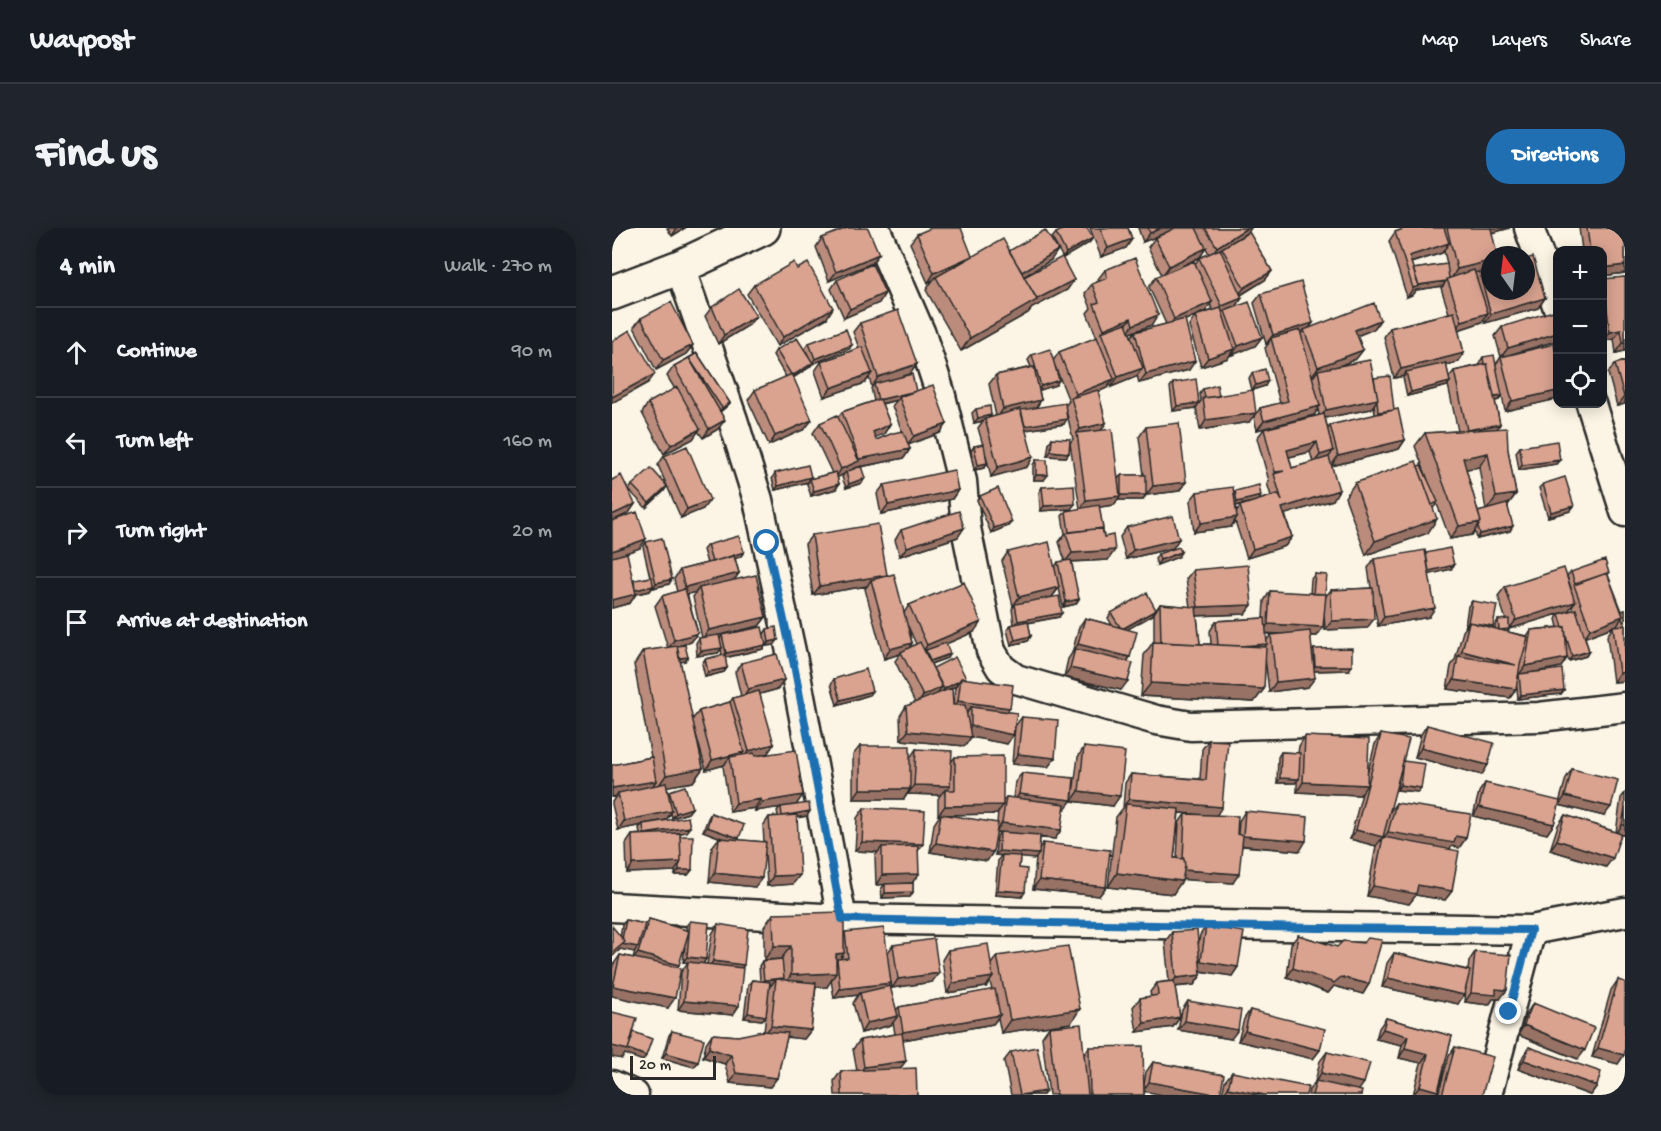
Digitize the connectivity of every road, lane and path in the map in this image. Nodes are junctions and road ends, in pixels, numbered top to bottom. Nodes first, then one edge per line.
1 (763, 228) edge
2 (875, 228) edge
3 (1529, 228) edge
4 (680, 267) junction
5 (612, 292) edge
6 (1555, 300) edge
7 (1592, 408) edge
8 (1625, 512) edge
9 (1625, 707) edge
10 (612, 907) edge
11 (1625, 912) edge
12 (842, 919) junction
13 (1531, 930) junction
14 (612, 1085) edge
15 (634, 1095) edge
16 (1487, 1095) edge

1 - 4 street
2 - 9 street
3 - 6 street
4 - 5 street
4 - 12 street
7 - 8 street
10 - 12 street
11 - 13 street
12 - 13 street
13 - 16 street
14 - 15 street

